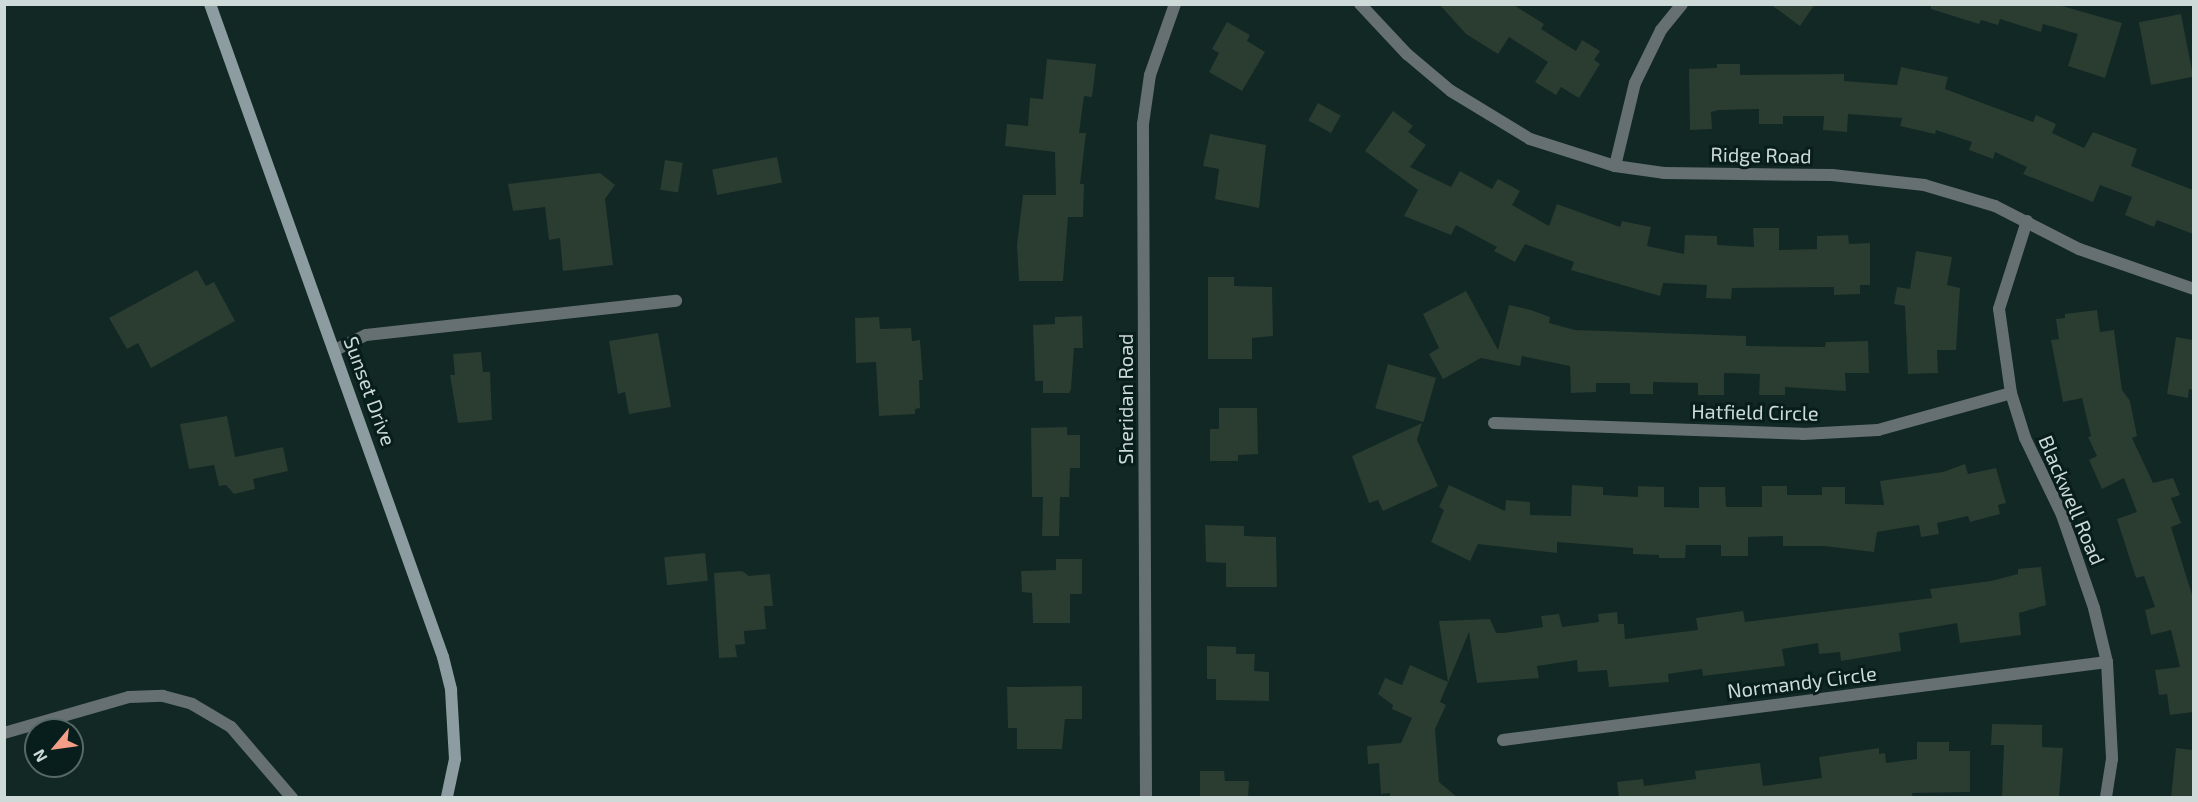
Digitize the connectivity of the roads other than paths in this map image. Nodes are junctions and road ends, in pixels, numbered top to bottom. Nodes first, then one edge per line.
1 (210, 4) edge
2 (1175, 4) edge
3 (1360, 4) edge
4 (1682, 4) edge
5 (1615, 166) junction
6 (2027, 220) junction
7 (2193, 289) edge
8 (676, 301) dead end
9 (335, 350) junction
10 (2011, 393) junction
11 (1494, 423) dead end
12 (2107, 662) junction
13 (4, 733) edge
14 (1503, 740) dead end
15 (292, 798) edge
16 (447, 798) edge
17 (1146, 798) edge
18 (2106, 798) edge

1 - 9 main road, Sunset Drive
2 - 17 street, Sheridan Road
3 - 5 street, Ridge Road
4 - 5 street
5 - 6 street, Ridge Road
6 - 7 street, Ridge Road
6 - 10 street, Blackwell Road
8 - 9 street
9 - 16 main road, Sunset Drive
10 - 11 street, Hatfield Circle
10 - 12 street, Blackwell Road
12 - 14 street, Normandy Circle
12 - 18 street, Blackwell Road
13 - 15 street

